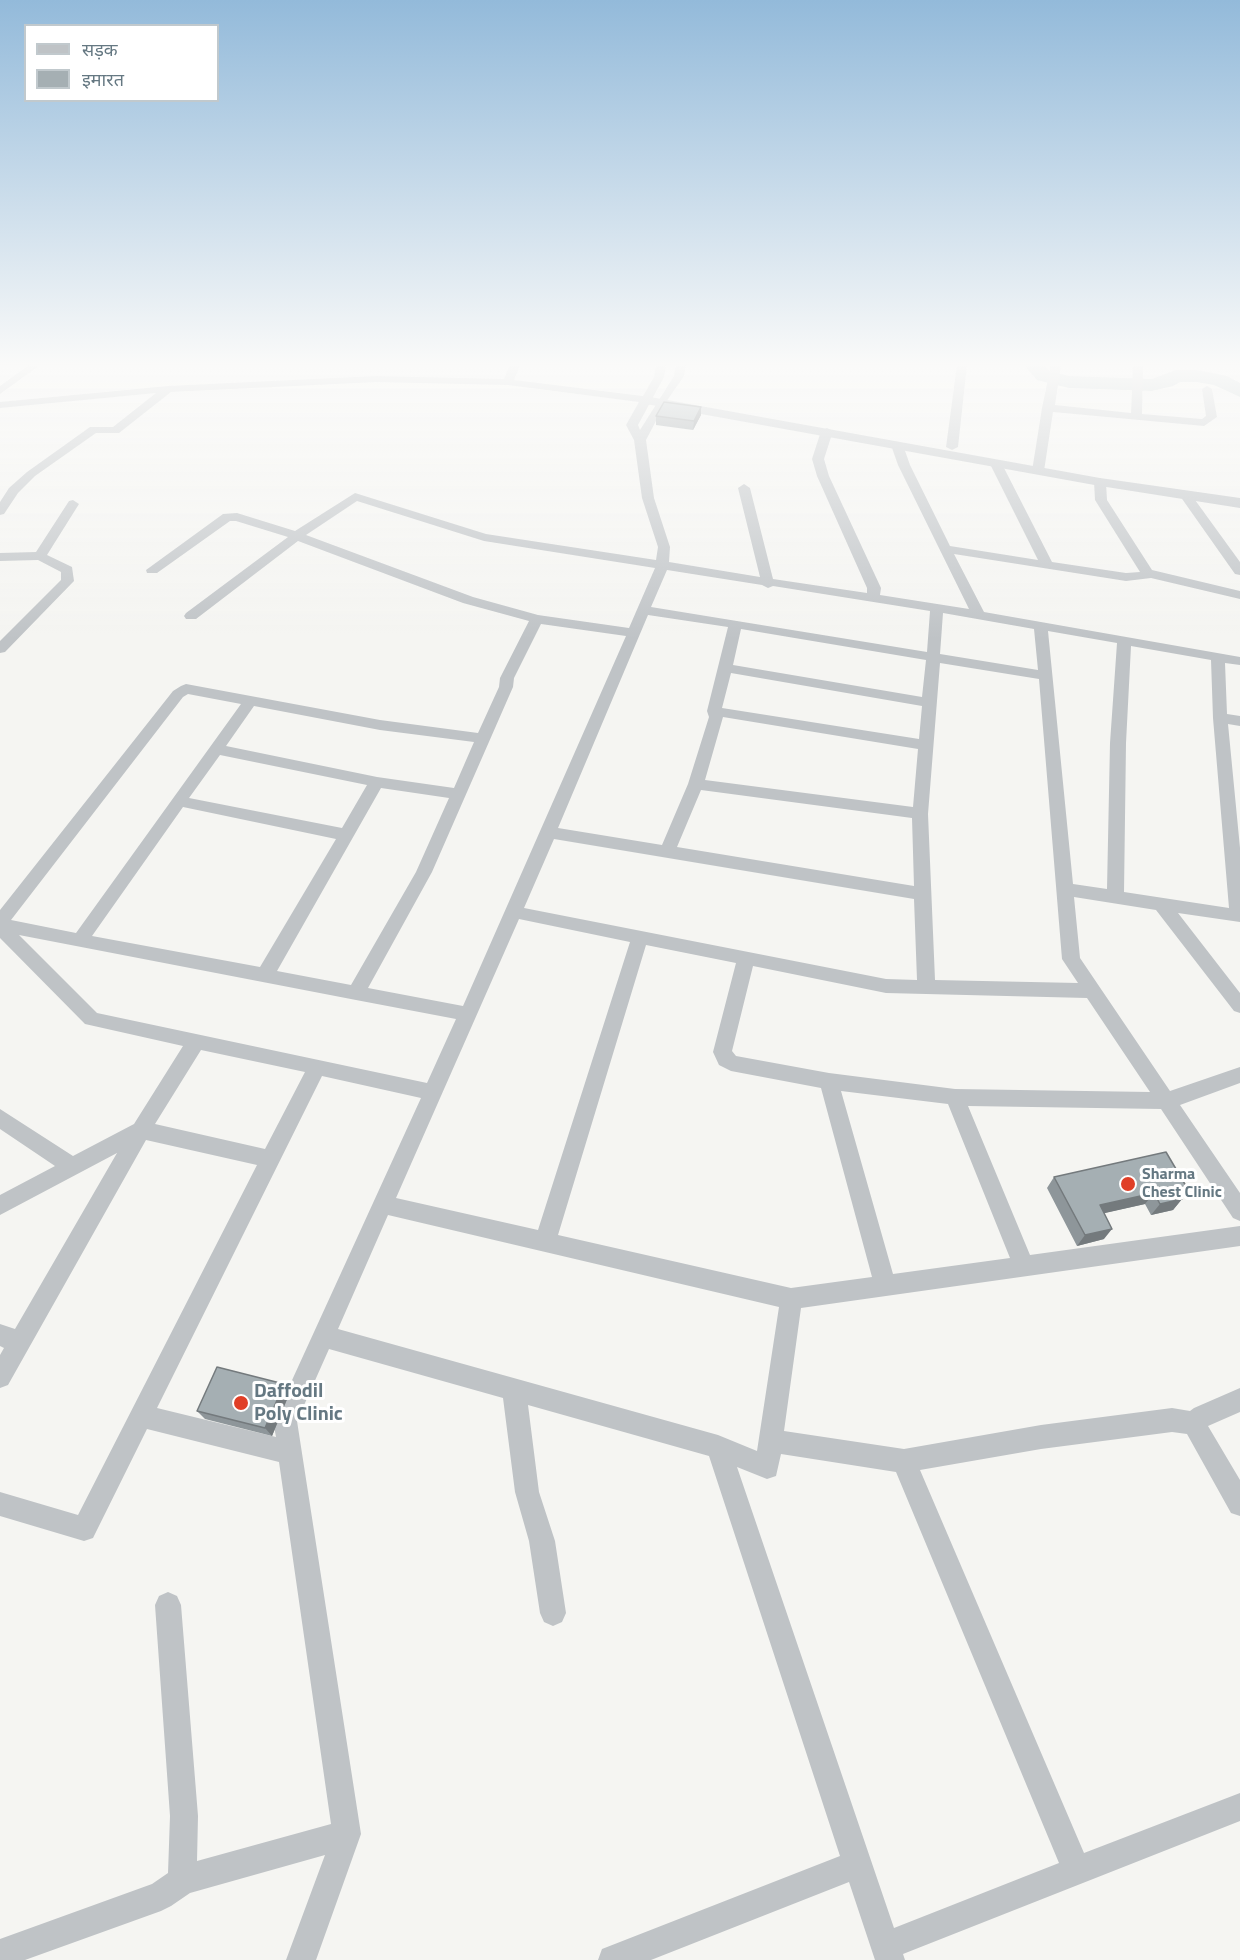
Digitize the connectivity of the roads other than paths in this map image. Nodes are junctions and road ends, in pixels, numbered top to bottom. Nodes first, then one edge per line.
1 (56, 456) edge
2 (642, 456) edge
3 (819, 456) edge
4 (901, 456) edge
5 (957, 456) edge
6 (993, 456) edge
7 (1040, 456) edge
8 (996, 464) junction
9 (1038, 467) junction
10 (1100, 482) junction
11 (744, 488) dead end
12 (0, 491) edge
13 (14, 491) junction
14 (1240, 495) edge
15 (1186, 496) junction
16 (1240, 503) edge
17 (73, 504) dead end
18 (0, 511) edge
19 (297, 536) junction
20 (945, 549) junction
21 (40, 556) junction
22 (0, 557) edge
23 (1047, 565) junction
24 (662, 567) junction
25 (152, 570) dead end
26 (1240, 571) edge
27 (1147, 573) junction
28 (768, 584) junction
29 (1240, 595) edge
30 (873, 600) junction
31 (643, 610) junction
32 (937, 610) junction
33 (979, 615) junction
34 (191, 616) dead end
35 (537, 619) junction
36 (735, 624) junction
37 (1041, 626) junction
38 (633, 633) junction
39 (1124, 641) junction
40 (0, 649) edge
41 (933, 657) junction
42 (1218, 657) junction
43 (1240, 661) edge
44 (724, 668) junction
45 (1046, 676) junction
46 (250, 701) junction
47 (929, 703) junction
48 (714, 711) junction
49 (1220, 718) junction
50 (1240, 721) edge
51 (483, 738) junction
52 (926, 745) junction
53 (216, 750) junction
54 (377, 782) junction
55 (696, 784) junction
56 (1233, 785) edge
57 (459, 794) junction
58 (178, 801) junction
59 (920, 813) junction
60 (548, 832) junction
61 (346, 835) junction
62 (667, 852) junction
63 (1065, 889) junction
64 (922, 894) junction
65 (1114, 897) junction
66 (1161, 904) junction
67 (514, 912) junction
68 (0, 925) edge
69 (640, 937) junction
70 (80, 940) junction
71 (746, 958) junction
72 (265, 975) junction
73 (926, 987) junction
74 (1093, 991) junction
75 (356, 993) junction
76 (1240, 1005) edge
77 (468, 1014) junction
78 (196, 1041) junction
79 (317, 1067) junction
80 (1240, 1075) edge
81 (829, 1081) junction
82 (433, 1092) junction
83 (955, 1097) junction
84 (1166, 1101) junction
85 (0, 1118) edge
86 (141, 1130) junction
87 (271, 1159) junction
88 (73, 1167) junction
89 (1234, 1191) edge
90 (382, 1204) junction
91 (0, 1206) edge
92 (1240, 1211) edge
93 (1240, 1236) edge
94 (545, 1242) junction
95 (1024, 1266) junction
96 (885, 1286) junction
97 (791, 1299) junction
98 (323, 1336) junction
99 (10, 1339) edge
100 (0, 1377) edge
101 (514, 1390) junction
102 (1240, 1400) edge
103 (141, 1416) junction
104 (1194, 1424) junction
105 (771, 1441) junction
106 (718, 1447) junction
107 (290, 1453) junction
108 (904, 1461) junction
109 (0, 1504) edge
110 (1240, 1504) edge
111 (168, 1605) dead end
112 (553, 1613) dead end
113 (1240, 1807) edge
114 (347, 1834) junction
115 (858, 1864) junction
116 (1077, 1871) junction
117 (182, 1880) junction
118 (888, 1953) edge
119 (0, 1954) edge
120 (301, 1960) edge
121 (613, 1960) edge

1 - 13 street
2 - 24 street
3 - 30 street
4 - 20 street
5 - 8 street
6 - 9 street
7 - 9 street
8 - 9 street
8 - 23 street
9 - 10 street
9 - 14 street
10 - 15 street
10 - 27 street
11 - 28 street
12 - 13 street
13 - 18 street
15 - 16 street
15 - 26 street
17 - 21 street
19 - 24 street
19 - 25 street
19 - 34 street
19 - 35 street
20 - 23 street
20 - 33 street
21 - 22 street
21 - 40 street
23 - 27 street
24 - 28 street
24 - 31 street
27 - 29 street
28 - 30 street
30 - 32 street
31 - 36 street
31 - 38 street
32 - 33 street
32 - 41 street
33 - 37 street
35 - 38 street
35 - 51 street
36 - 41 street
36 - 44 street
37 - 39 street
37 - 45 street
38 - 60 street
39 - 42 street
39 - 65 street
41 - 45 street
41 - 47 street
42 - 43 street
42 - 49 street
44 - 47 street
44 - 48 street
45 - 63 street
46 - 51 street
46 - 53 street
46 - 68 street
47 - 52 street
48 - 52 street
48 - 55 street
49 - 50 street
49 - 56 street
51 - 57 street
52 - 59 street
53 - 54 street
53 - 58 street
54 - 57 street
54 - 61 street
55 - 59 street
55 - 62 street
56 - 66 street
57 - 75 street
58 - 61 street
58 - 70 street
59 - 64 street
60 - 62 street
60 - 67 street
61 - 72 street
62 - 64 street
63 - 65 street
63 - 74 street
64 - 73 street
65 - 66 street
66 - 76 street
67 - 69 street
67 - 77 street
68 - 70 street
68 - 78 street
69 - 71 street
69 - 94 street
70 - 72 street
71 - 73 street
71 - 81 street
72 - 75 street
73 - 74 street
74 - 84 street
75 - 77 street
77 - 82 street
78 - 79 street
78 - 86 street
79 - 82 street
79 - 87 street
80 - 84 street
81 - 83 street
81 - 96 street
82 - 90 street
83 - 84 street
83 - 95 street
84 - 89 street
85 - 88 street
86 - 87 street
86 - 88 street
86 - 99 street
87 - 103 street
88 - 91 street
89 - 92 street
90 - 94 street
90 - 98 street
93 - 95 street
94 - 97 street
95 - 96 street
96 - 97 street
97 - 105 street
98 - 101 street
98 - 107 street
99 - 100 street
101 - 106 street
101 - 112 street
102 - 104 street
103 - 107 street
103 - 109 street
104 - 108 street
104 - 110 street
105 - 106 street
105 - 108 street
106 - 115 street
107 - 114 street
108 - 116 street
111 - 117 street
113 - 116 street
114 - 117 street
114 - 120 street
115 - 118 street
115 - 121 street
116 - 118 street
117 - 119 street

